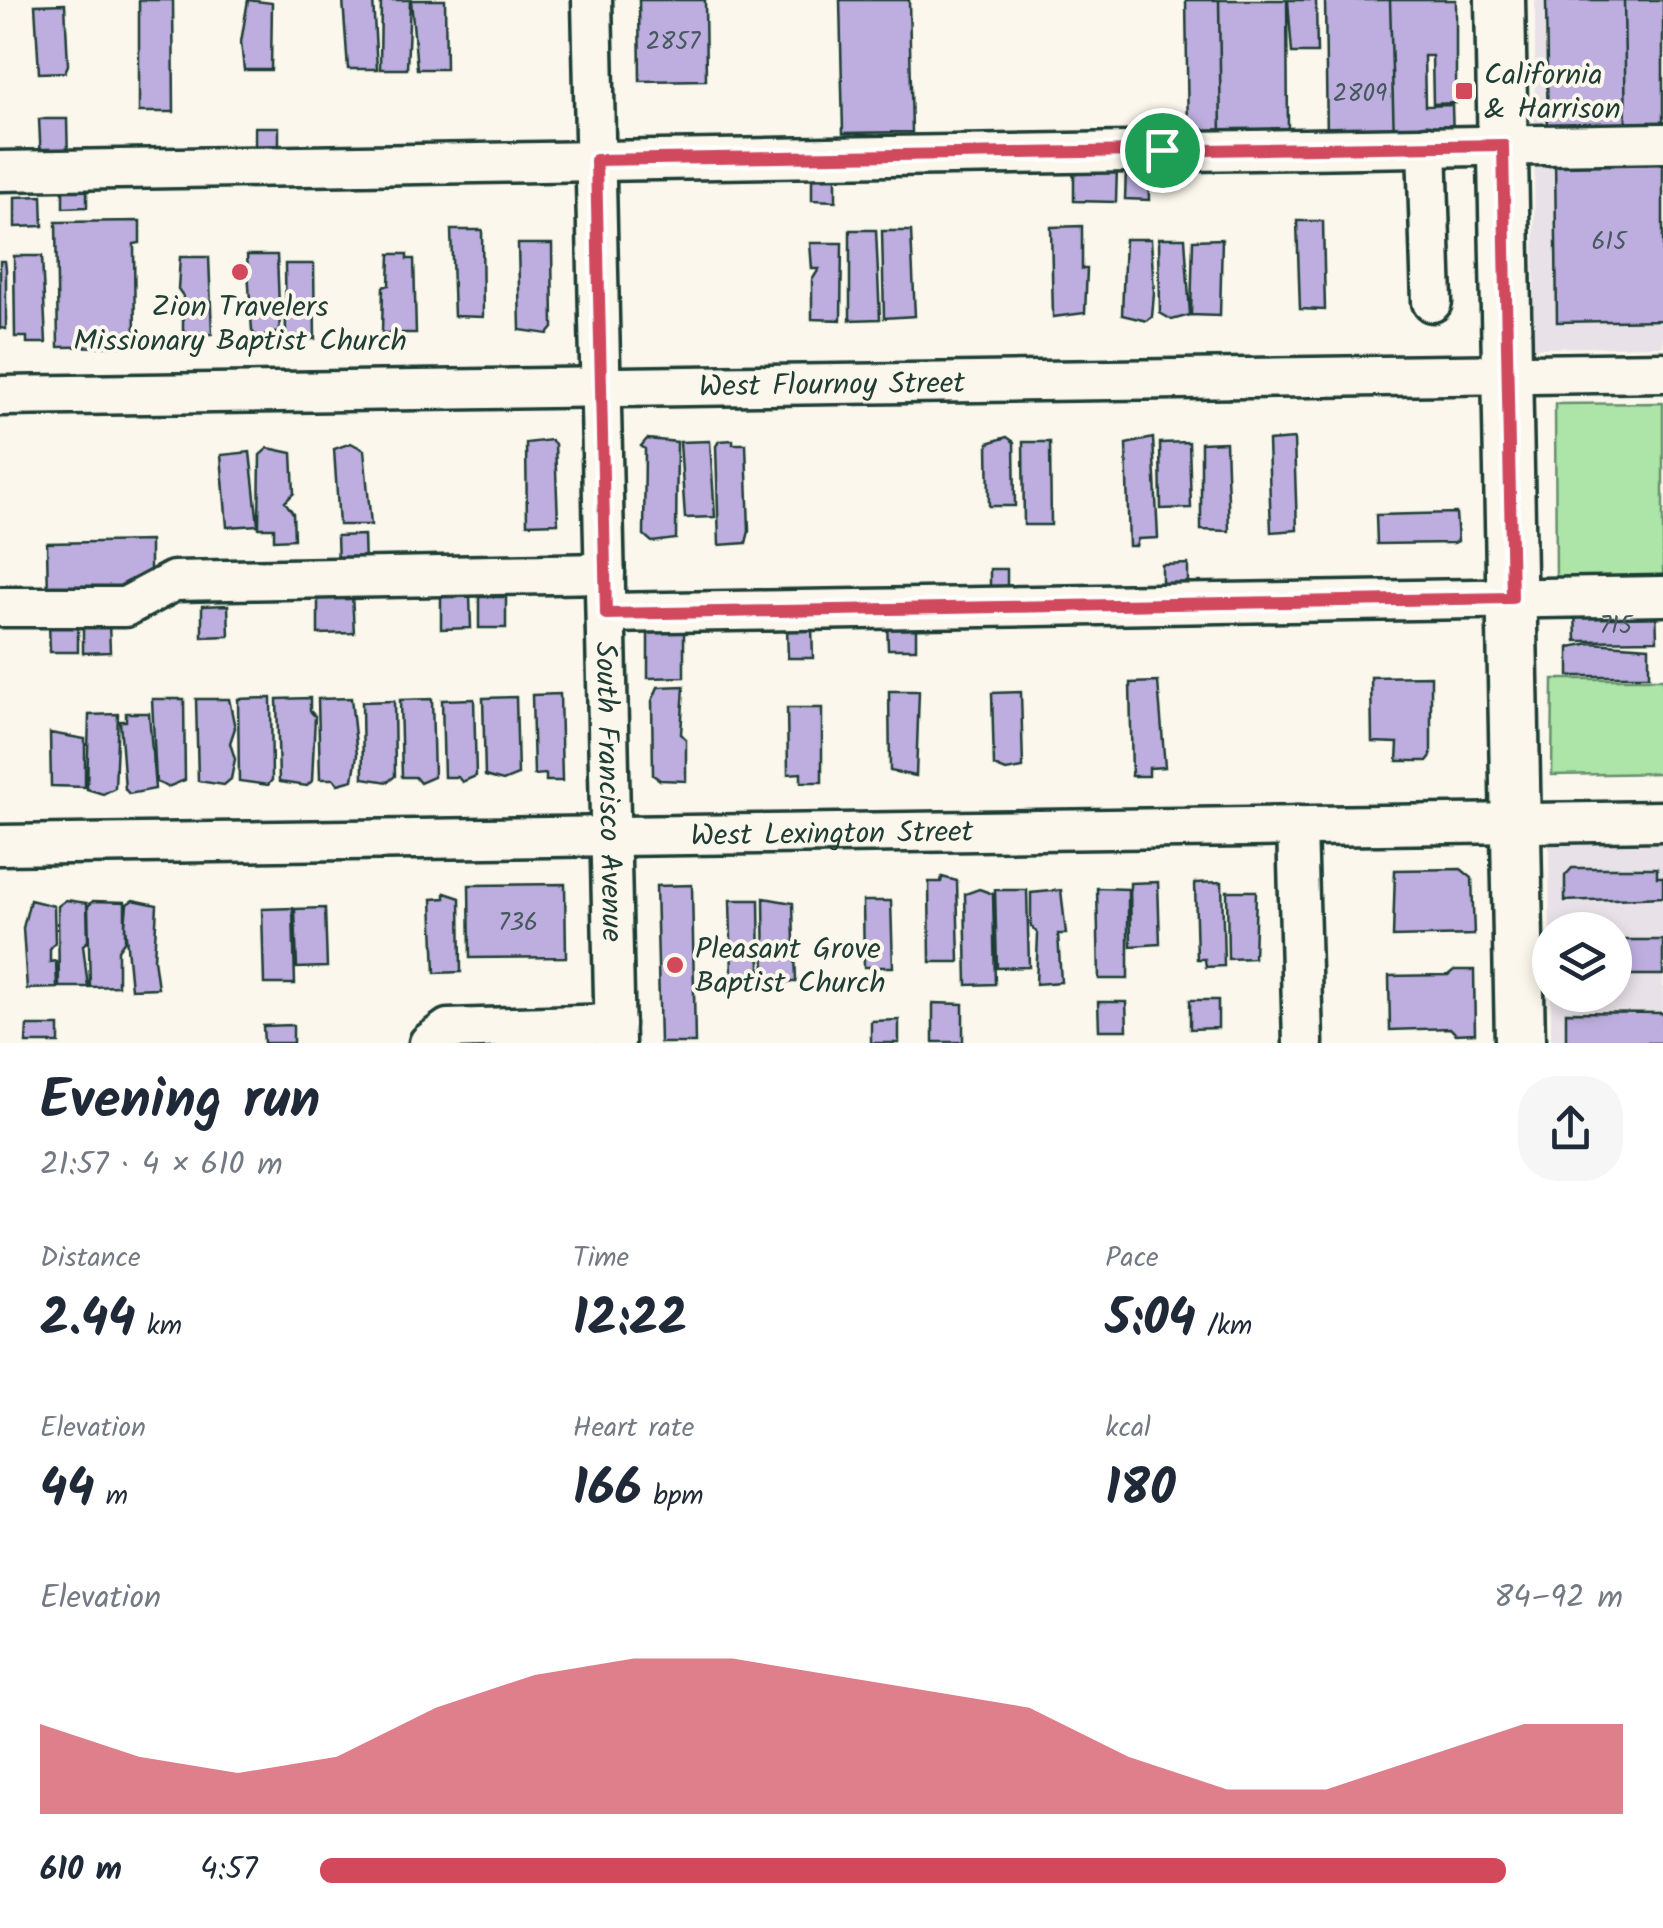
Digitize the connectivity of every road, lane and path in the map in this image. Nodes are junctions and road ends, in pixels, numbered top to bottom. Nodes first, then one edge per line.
1 (592, 0) edge
2 (1500, 0) edge
3 (1663, 143) edge
4 (1503, 145) junction
5 (1427, 146) junction
6 (596, 160) junction
7 (0, 171) edge
8 (1432, 302) dead end
9 (1663, 372) edge
10 (1508, 374) junction
11 (601, 387) junction
12 (0, 396) edge
13 (605, 573) junction
14 (1663, 596) edge
15 (1512, 598) junction
16 (0, 608) edge
17 (606, 614) junction
18 (1663, 821) edge
19 (1516, 823) junction
20 (1297, 826) junction
21 (610, 836) junction
22 (0, 845) edge
23 (615, 1034) edge
24 (428, 1043) edge
25 (1303, 1043) edge
26 (1520, 1043) edge

1 - 6 street, South Francisco Avenue
2 - 4 main road
3 - 4 street
4 - 5 street
4 - 10 main road
5 - 6 street
5 - 8 street
6 - 7 street
6 - 11 street, South Francisco Avenue
9 - 10 street, West Flournoy Street
10 - 11 street, West Flournoy Street
10 - 15 main road
11 - 12 street, West Flournoy Street
11 - 13 street, South Francisco Avenue
13 - 16 street
13 - 17 street, South Francisco Avenue
14 - 15 street
15 - 17 street
15 - 19 main road
17 - 21 street, South Francisco Avenue
18 - 19 street, West Lexington Street
19 - 20 street, West Lexington Street
19 - 26 main road
20 - 21 street, West Lexington Street
20 - 25 street
21 - 22 street, West Lexington Street
21 - 23 street, South Francisco Avenue
23 - 24 street

